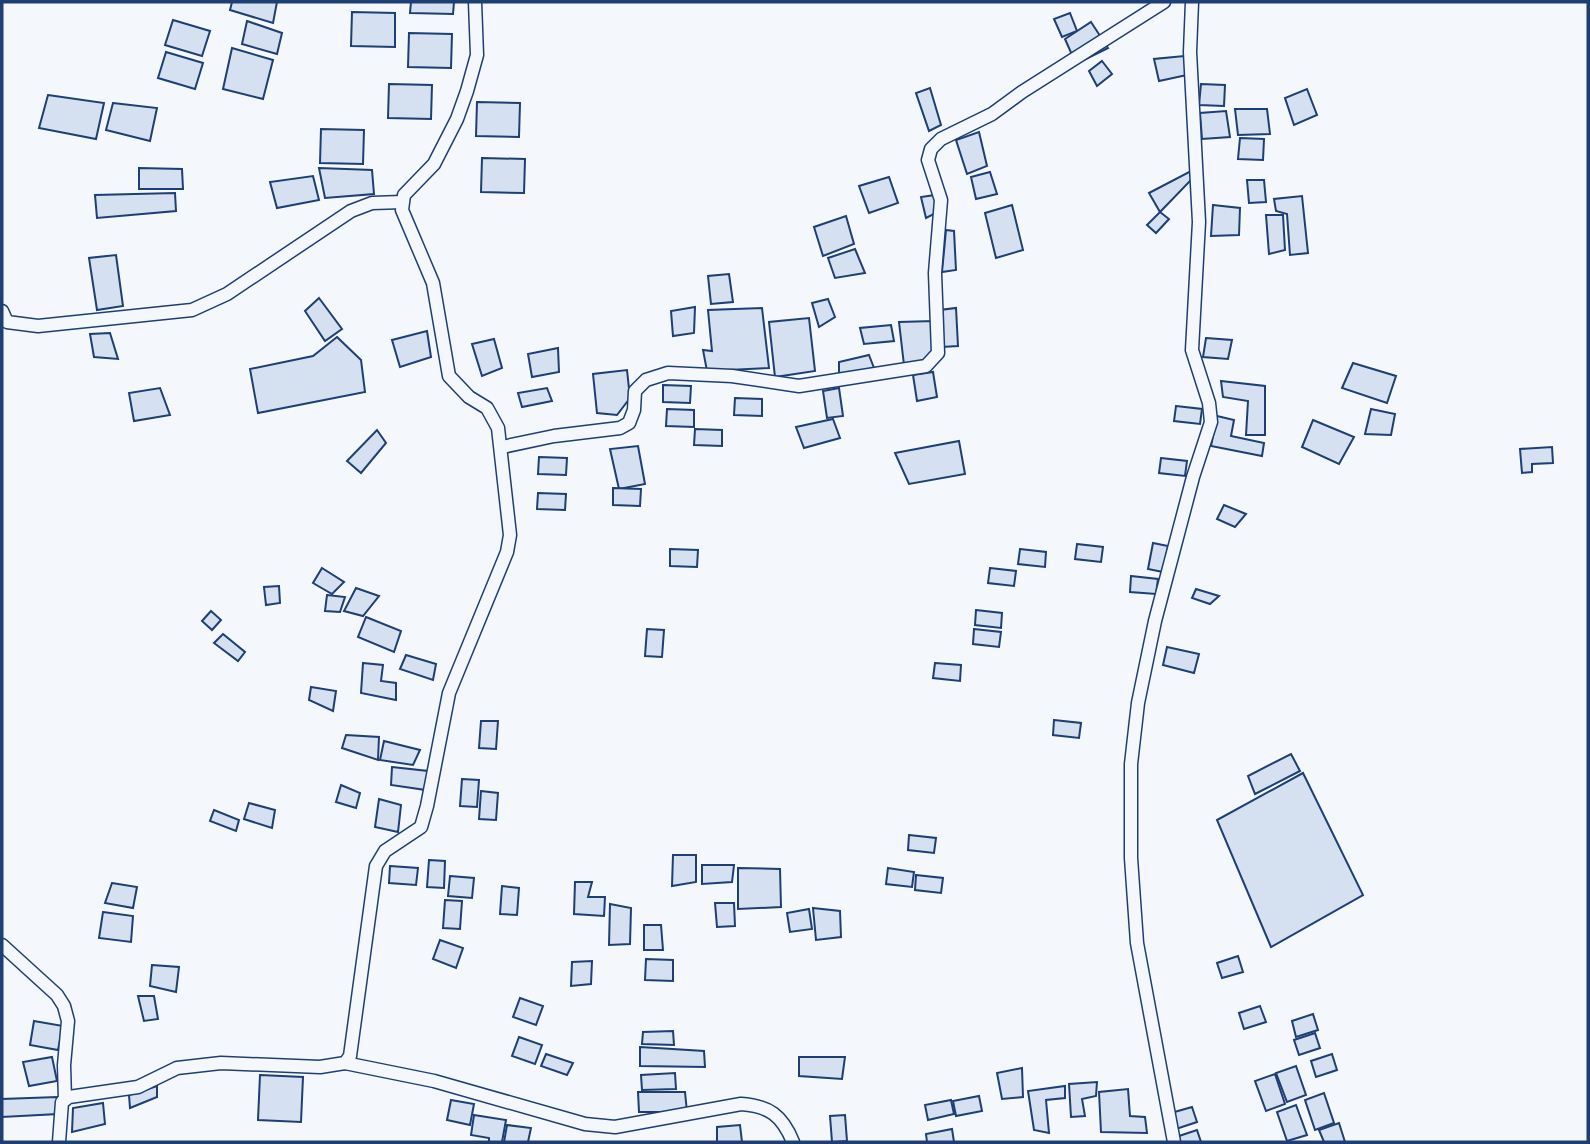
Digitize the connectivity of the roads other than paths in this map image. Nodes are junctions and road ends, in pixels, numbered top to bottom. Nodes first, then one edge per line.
1 (475, 2) edge
2 (1164, 2) edge
3 (1192, 2) edge
4 (402, 202) junction
5 (2, 311) edge
6 (502, 447) junction
7 (2, 945) edge
8 (345, 1063) junction
9 (65, 1100) junction
10 (59, 1142) edge
11 (793, 1142) edge
12 (1174, 1142) edge

1 - 4 street
2 - 6 street
3 - 12 street
4 - 5 street
4 - 6 street
6 - 8 street
7 - 9 street
8 - 9 street
8 - 11 street
9 - 10 street

